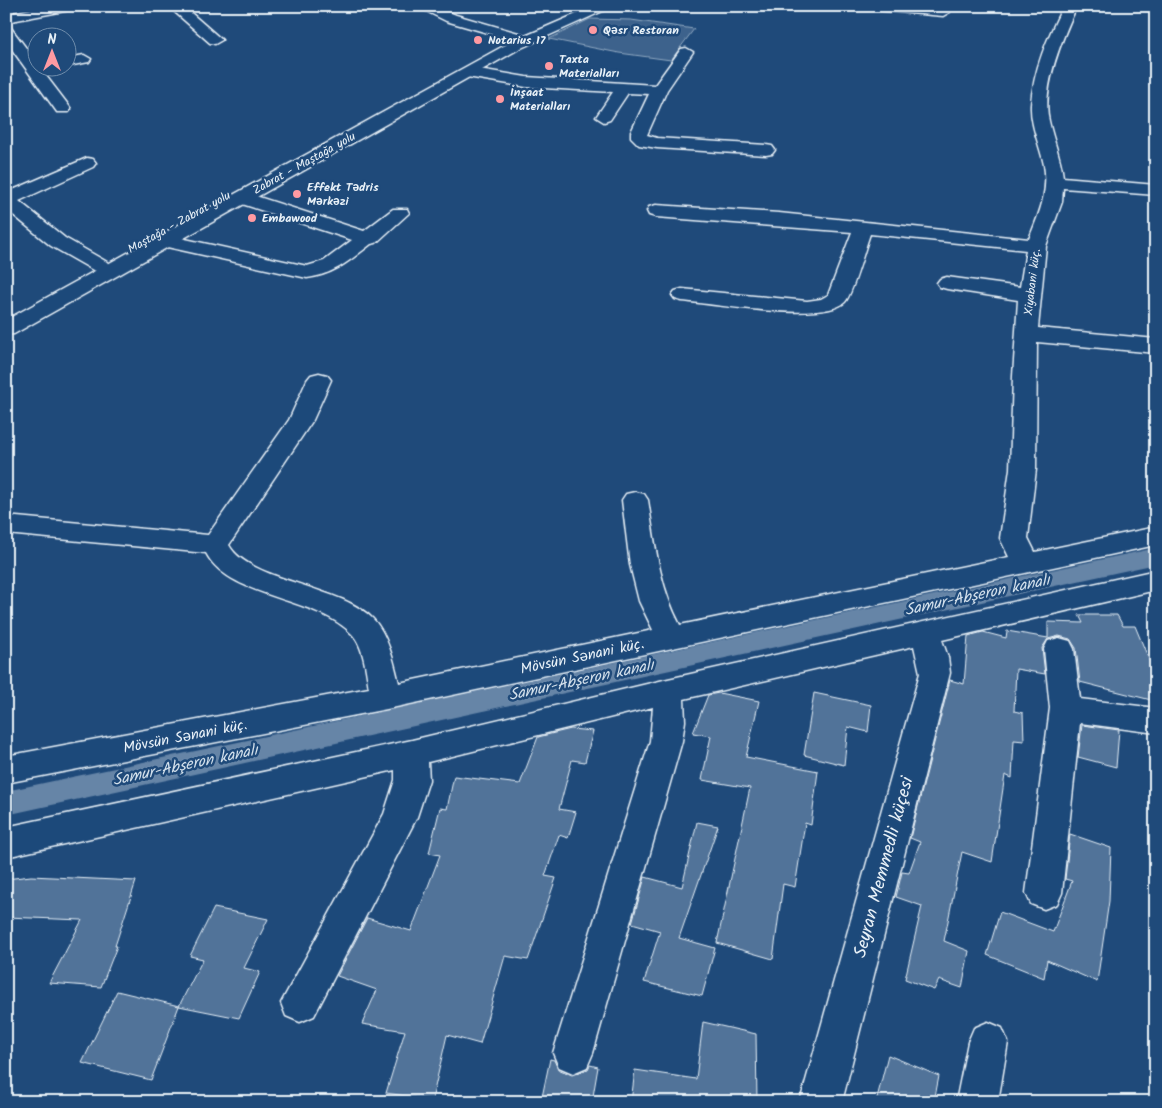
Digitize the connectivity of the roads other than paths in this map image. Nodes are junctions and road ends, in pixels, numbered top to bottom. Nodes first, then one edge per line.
1 (70, 6) edge
2 (175, 6) edge
3 (423, 6) edge
4 (592, 6) edge
5 (607, 6) edge
6 (876, 6) edge
7 (1070, 6) edge
8 (918, 8) edge
9 (943, 12) dead end
10 (451, 18) junction
11 (7, 19) edge
12 (433, 24) dead end
13 (517, 37) junction
14 (215, 40) dead end
15 (686, 52) dead end
16 (28, 53) edge
17 (84, 59) dead end
18 (78, 60) edge
19 (467, 72) junction
20 (43, 78) edge
21 (623, 88) junction
22 (659, 90) junction
23 (63, 109) dead end
24 (604, 117) dead end
25 (766, 150) dead end
26 (87, 163) dead end
27 (1055, 182) junction
28 (1156, 190) edge
29 (243, 198) junction
30 (656, 211) dead end
31 (400, 214) dead end
32 (863, 227) junction
33 (369, 239) junction
34 (167, 241) junction
35 (1036, 246) junction
36 (100, 266) junction
37 (946, 283) dead end
38 (682, 295) dead end
39 (1030, 295) junction
40 (6, 316) edge
41 (6, 329) edge
42 (1028, 334) junction
43 (1156, 346) edge
44 (319, 380) dead end
45 (635, 500) dead end
46 (6, 525) edge
47 (1156, 536) edge
48 (215, 545) junction
49 (1029, 564) junction
50 (1156, 580) edge
51 (924, 632) junction
52 (670, 636) junction
53 (1059, 649) dead end
54 (668, 691) junction
55 (387, 697) junction
56 (1066, 708) junction
57 (1156, 721) edge
58 (412, 753) junction
59 (6, 770) edge
60 (6, 842) edge
61 (1044, 893) dead end
62 (300, 1003) dead end
63 (988, 1042) dead end
64 (573, 1053) dead end
65 (821, 1102) edge
66 (977, 1102) edge

1 - 11 street
2 - 14 street
3 - 10 street
4 - 13 street, Maştağa - Zabrat yolu
5 - 19 street, Zabrat - Maştağa yolu
6 - 8 street
7 - 27 street, Xiyabani küç.
8 - 9 street
10 - 12 street
10 - 13 street
11 - 16 street
13 - 36 street, Maştağa - Zabrat yolu
15 - 22 street
17 - 18 street
19 - 21 street
19 - 29 street, Zabrat - Maştağa yolu
20 - 23 street
21 - 22 street
21 - 24 street
22 - 25 street
26 - 36 street
27 - 28 street
27 - 35 street, Xiyabani küç.
29 - 33 street
29 - 34 street, Zabrat - Maştağa yolu
30 - 32 street
31 - 33 street
32 - 35 street
32 - 38 street
33 - 34 street
34 - 41 street, Zabrat - Maştağa yolu
35 - 39 street, Xiyabani küç.
36 - 40 street, Maştağa - Zabrat yolu
37 - 39 street
39 - 42 street, Xiyabani küç.
42 - 43 street
42 - 49 street, Xiyabani küç.
44 - 48 street
45 - 52 street
46 - 48 street
47 - 49 street, Mövsün Sənani küç.
48 - 55 street
49 - 52 street, Mövsün Sənani küç.
50 - 51 street
51 - 54 street
51 - 65 street, Seyran Memmedli küçesi
52 - 55 street, Mövsün Sənani küç.
53 - 56 street
54 - 58 street
54 - 64 street
55 - 59 street, Mövsün Sənani küç.
56 - 57 street
56 - 61 street
58 - 60 street
58 - 62 street
63 - 66 street

